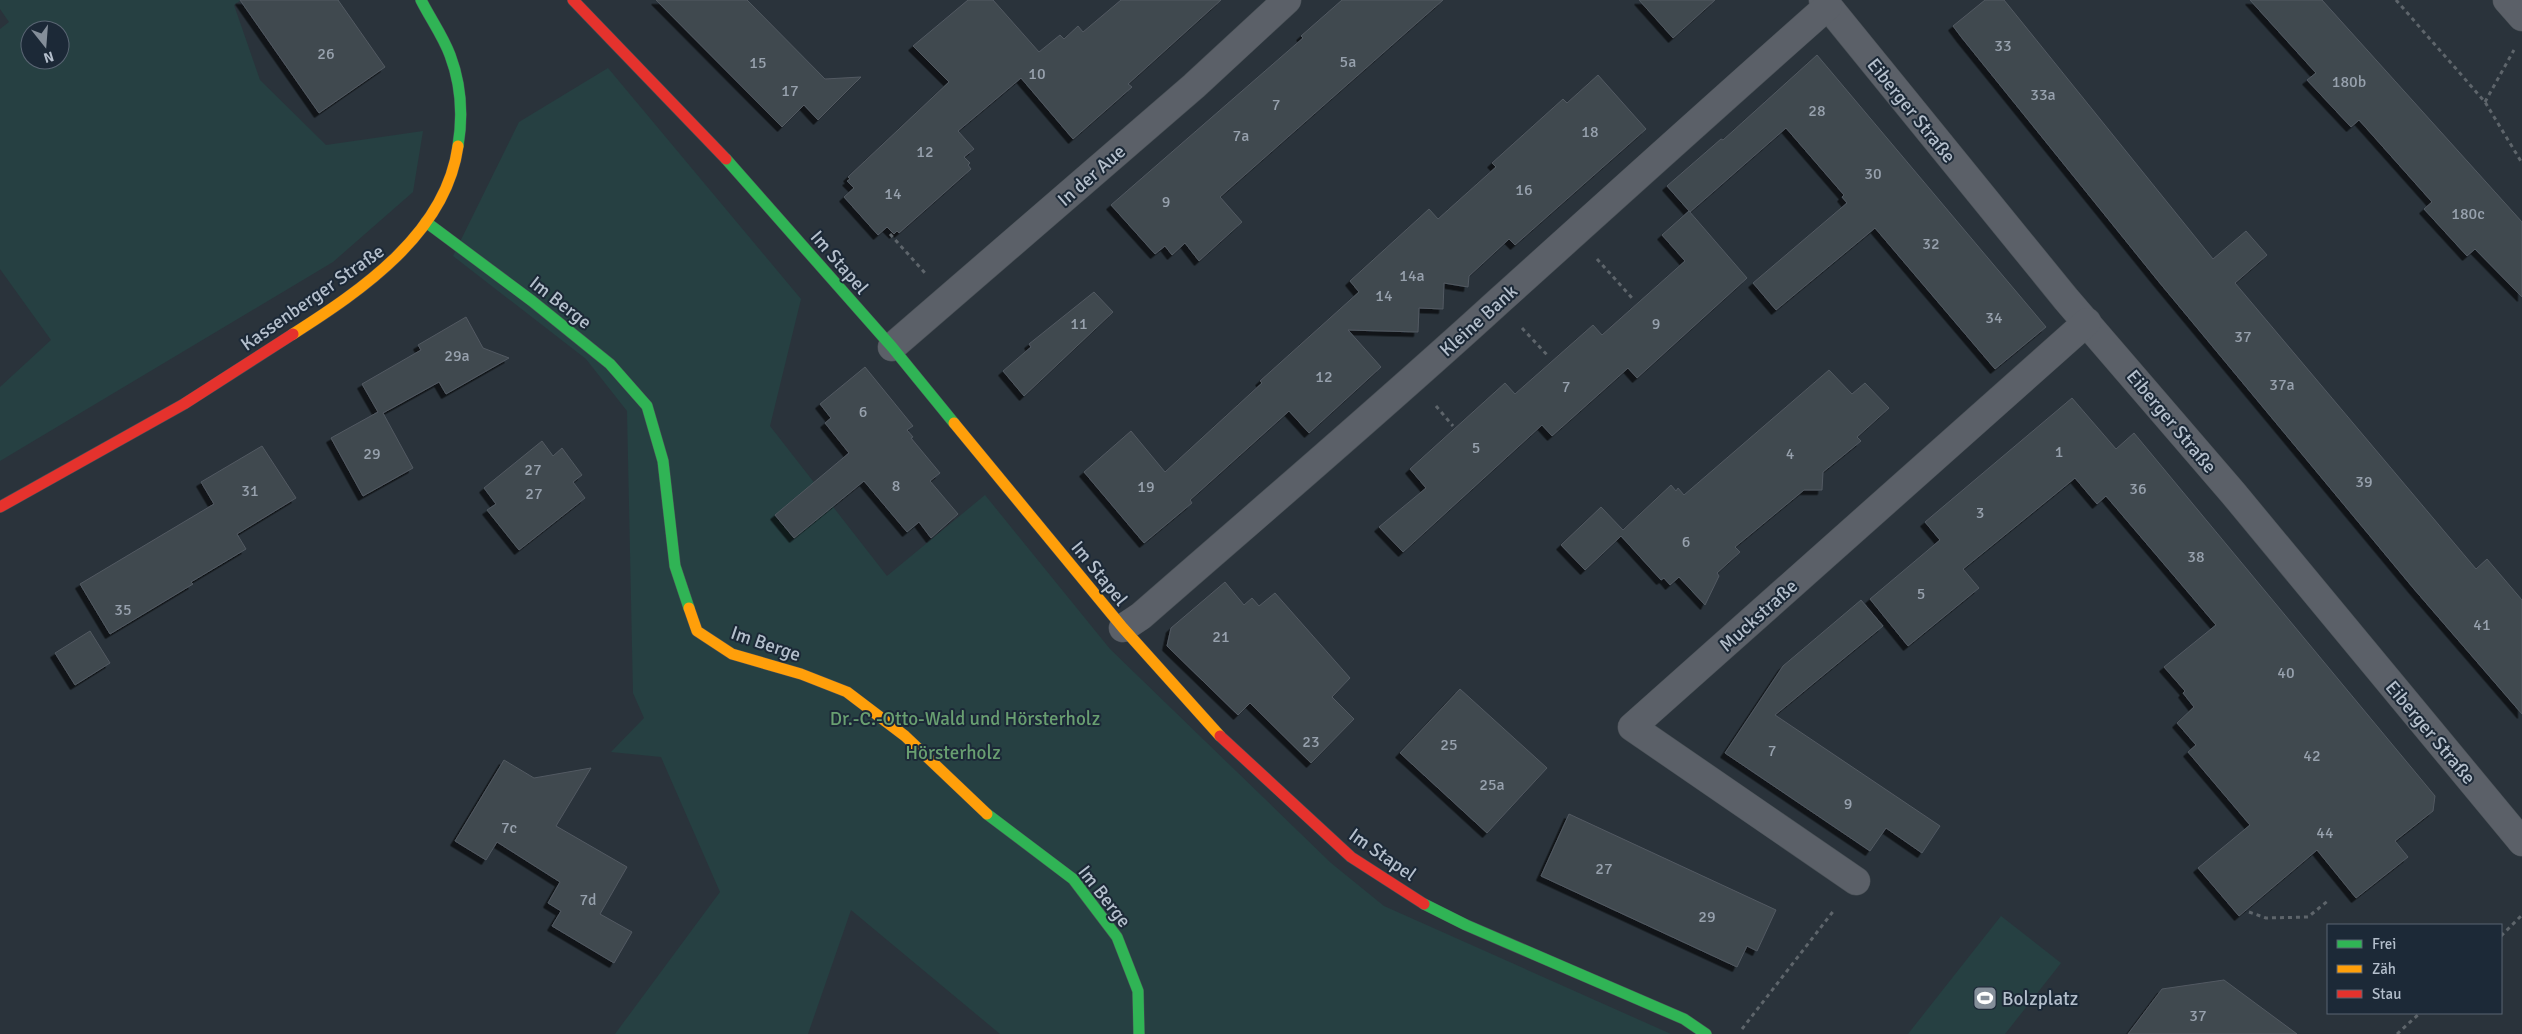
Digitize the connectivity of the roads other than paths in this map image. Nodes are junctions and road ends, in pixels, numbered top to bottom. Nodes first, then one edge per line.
1 (421, 0) edge
2 (573, 0) edge
3 (1287, 0) edge
4 (2507, 0) edge
5 (1825, 3) edge
6 (2522, 17) edge
7 (426, 222) junction
8 (2087, 322) junction
9 (892, 348) junction
10 (0, 507) edge
11 (1123, 628) junction
12 (2522, 842) edge
13 (1856, 881) road end
14 (1139, 1034) edge
15 (1706, 1034) edge

1 - 7 street, Kassenberger Straße
2 - 9 street, Im Stapel
3 - 9 street, In der Aue
4 - 6 street
5 - 8 street, Eiberger Straße
5 - 11 street, Kleine Bank
7 - 10 street, Kassenberger Straße
7 - 14 street, Im Berge
8 - 12 street, Eiberger Straße
8 - 13 street, Muckstraße
9 - 11 street, Im Stapel
11 - 15 street, Im Stapel

